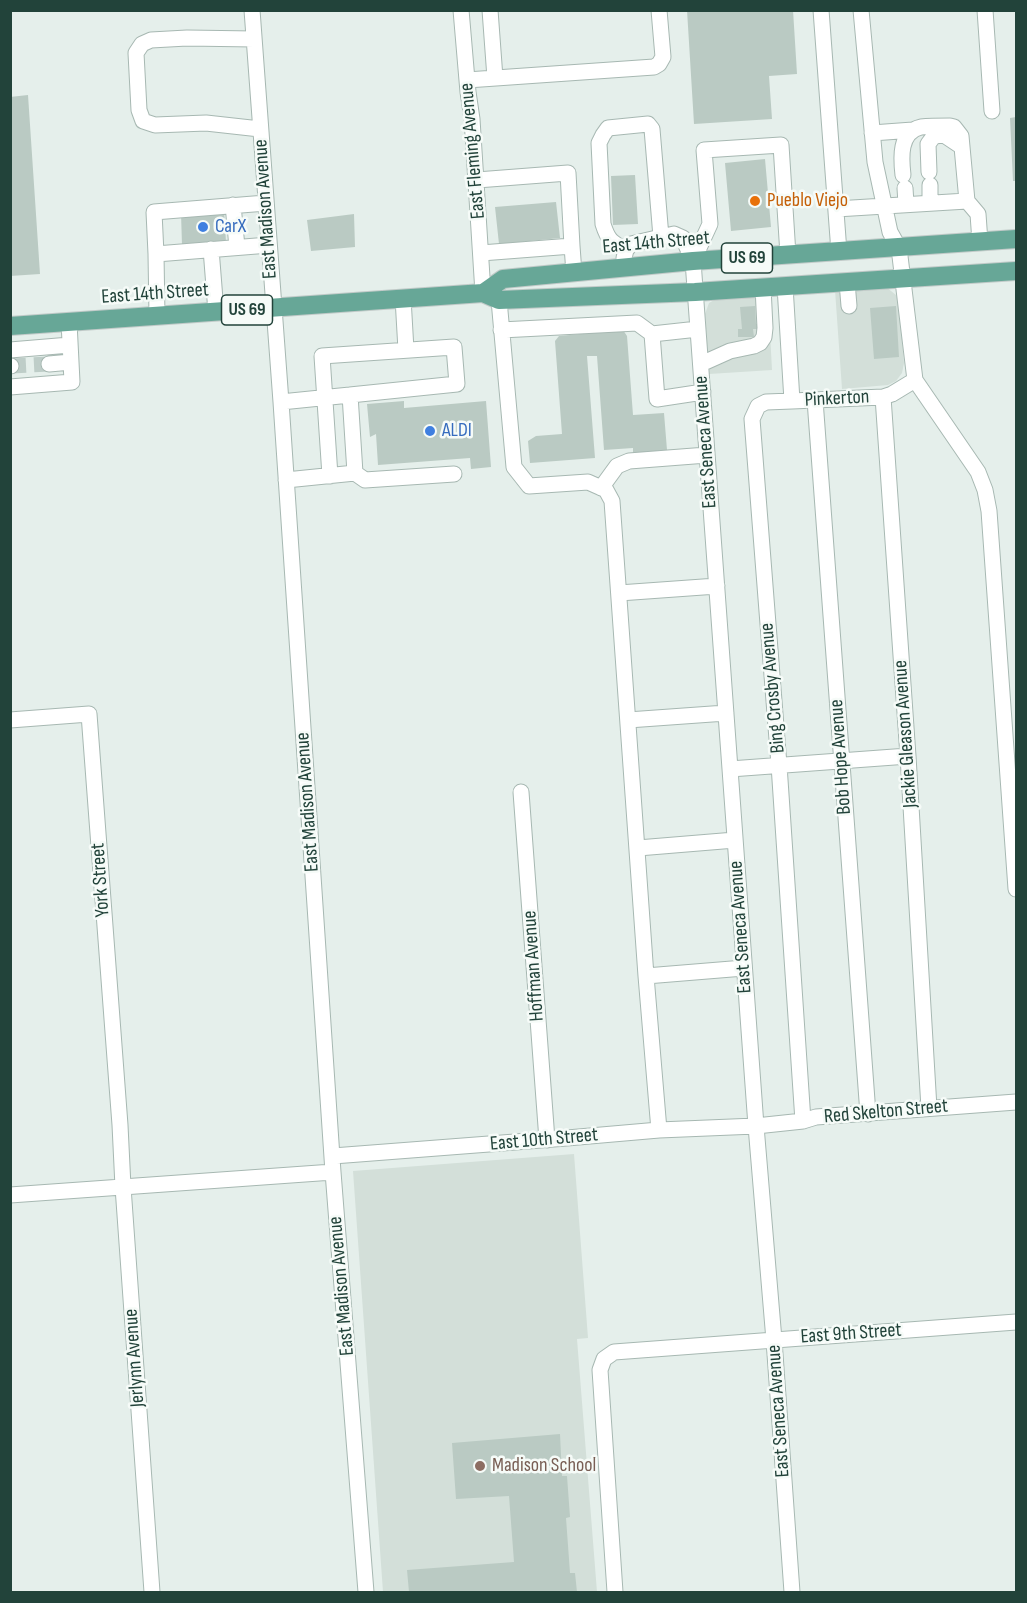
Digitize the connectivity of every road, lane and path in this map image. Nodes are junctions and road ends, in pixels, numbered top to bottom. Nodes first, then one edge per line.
1 (252, 10) edge
2 (461, 10) edge
3 (490, 10) edge
4 (659, 10) edge
5 (821, 10) edge
6 (861, 10) edge
7 (985, 10) edge
8 (254, 39) junction
9 (495, 78) junction
10 (467, 80) junction
11 (992, 111) dead end
12 (260, 129) junction
13 (913, 130) junction
14 (872, 133) junction
15 (962, 147) junction
16 (477, 180) junction
17 (967, 201) junction
18 (266, 203) junction
19 (930, 203) junction
20 (906, 204) junction
21 (233, 206) junction
22 (884, 206) junction
23 (836, 209) junction
24 (661, 237) junction
25 (1017, 239) edge
26 (980, 242) junction
27 (269, 245) junction
28 (572, 246) junction
29 (237, 248) junction
30 (899, 248) junction
31 (211, 249) junction
32 (839, 252) junction
33 (481, 253) junction
34 (156, 254) junction
35 (788, 255) junction
36 (626, 259) junction
37 (693, 261) junction
38 (1017, 270) edge
39 (574, 273) junction
40 (903, 278) junction
41 (847, 282) junction
42 (785, 286) junction
43 (762, 287) junction
44 (695, 292) junction
45 (491, 296) junction
46 (403, 298) junction
47 (849, 306) dead end
48 (274, 308) junction
49 (216, 312) junction
50 (157, 316) junction
51 (69, 322) junction
52 (703, 326) junction
53 (10, 327) edge
54 (501, 330) junction
55 (652, 334) junction
56 (70, 345) junction
57 (10, 350) edge
58 (406, 350) junction
59 (71, 362) junction
60 (49, 364) tunnel mouth
61 (701, 364) junction
62 (915, 380) junction
63 (10, 387) edge
64 (702, 392) junction
65 (350, 395) junction
66 (883, 397) junction
67 (325, 398) junction
68 (815, 400) junction
69 (792, 401) junction
70 (281, 402) junction
71 (707, 455) junction
72 (355, 473) junction
73 (454, 474) dead end
74 (330, 476) junction
75 (286, 480) junction
76 (601, 488) junction
77 (717, 586) junction
78 (619, 593) junction
79 (726, 713) junction
80 (10, 720) edge
81 (628, 720) junction
82 (908, 756) junction
83 (841, 761) junction
84 (779, 765) junction
85 (730, 769) junction
86 (521, 792) dead end
87 (735, 840) junction
88 (638, 848) junction
89 (1017, 889) edge
90 (744, 968) junction
91 (646, 976) junction
92 (1017, 1102) edge
93 (929, 1108) junction
94 (868, 1114) junction
95 (803, 1121) junction
96 (120, 1125) joint
97 (756, 1126) junction
98 (659, 1130) junction
99 (547, 1140) junction
100 (333, 1156) junction
101 (333, 1172) junction
102 (123, 1187) junction
103 (10, 1195) edge
104 (1017, 1322) edge
105 (774, 1340) junction
106 (152, 1592) edge
107 (366, 1593) edge
108 (615, 1593) edge
109 (792, 1593) edge

1 - 8 street, East Madison Avenue
2 - 10 street, East Fleming Avenue
3 - 9 street
4 - 9 street
5 - 23 street
6 - 14 street
7 - 11 street
8 - 12 street, East Madison Avenue
8 - 12 street
9 - 10 street
10 - 16 street, East Fleming Avenue
12 - 18 street, East Madison Avenue
13 - 14 street
13 - 15 street
13 - 20 street
14 - 22 street
15 - 17 street
15 - 19 street
16 - 28 street
16 - 33 street, East Fleming Avenue
17 - 19 street
17 - 26 street
18 - 21 street
18 - 27 street, East Madison Avenue
19 - 20 street
20 - 22 street
21 - 29 street
21 - 34 street
22 - 23 street
22 - 30 street
23 - 32 street
24 - 36 street
24 - 36 street
24 - 37 street
25 - 26 main road, East 14th Street / US 69
26 - 30 main road, East 14th Street / US 69
27 - 29 street
27 - 48 street, East Madison Avenue
28 - 33 street
28 - 39 street
29 - 31 street
30 - 32 main road, East 14th Street / US 69
30 - 40 street
31 - 34 street
31 - 49 street
32 - 35 main road, East 14th Street / US 69
33 - 45 street, East Fleming Avenue
34 - 50 street
35 - 37 main road, East 14th Street / US 69
35 - 37 street
36 - 37 main road, East 14th Street / US 69
36 - 39 main road, East 14th Street / US 69
37 - 44 street, East Seneca Avenue
38 - 40 main road, East 14th Street / US 69
39 - 45 main road, East 14th Street / US 69
40 - 41 main road, East 14th Street / US 69
40 - 62 street
41 - 42 main road, East 14th Street / US 69
41 - 47 street
42 - 43 main road, East 14th Street / US 69
42 - 69 street
43 - 44 main road, East 14th Street / US 69
43 - 61 street
44 - 45 main road, East 14th Street / US 69
44 - 52 street, East Seneca Avenue
45 - 46 main road, East 14th Street / US 69
45 - 54 street, East Fleming Avenue
46 - 48 main road, East 14th Street / US 69
46 - 58 street
48 - 49 main road, East 14th Street / US 69
48 - 70 street, East Madison Avenue
49 - 50 main road, East 14th Street / US 69
50 - 51 main road, East 14th Street / US 69
51 - 53 main road, East 14th Street / US 69
51 - 56 street
52 - 55 street
52 - 61 street, East Seneca Avenue
54 - 55 street
54 - 76 street, East Fleming Avenue
55 - 64 street
56 - 57 street
56 - 59 street
58 - 65 street
58 - 67 street
59 - 60 street
59 - 63 street
61 - 64 street, East Seneca Avenue
62 - 66 street
62 - 89 street
64 - 71 street, East Seneca Avenue
65 - 67 street
65 - 72 street
66 - 68 street, Pinkerton
66 - 82 street, Jackie Gleason Avenue
67 - 70 street
67 - 74 street
68 - 69 street, Pinkerton
68 - 83 street, Bob Hope Avenue
69 - 84 street, Bing Crosby Avenue
70 - 75 street, East Madison Avenue
71 - 76 street
71 - 77 street, East Seneca Avenue
72 - 73 street
72 - 74 street
74 - 75 street
75 - 100 street, East Madison Avenue
76 - 78 street
77 - 78 street
77 - 79 street, East Seneca Avenue
78 - 81 street
79 - 81 street
79 - 85 street, East Seneca Avenue
80 - 96 street, York Street
81 - 88 street
82 - 83 street
82 - 93 street, Jackie Gleason Avenue
83 - 84 street
83 - 94 street, Bob Hope Avenue
84 - 85 street
84 - 95 street, Bing Crosby Avenue
85 - 87 street, East Seneca Avenue
86 - 99 street, Hoffman Avenue
87 - 88 street
87 - 90 street, East Seneca Avenue
88 - 91 street
90 - 91 street
90 - 97 street, East Seneca Avenue
91 - 98 street
92 - 93 street, Red Skelton Street
93 - 94 street, Red Skelton Street
94 - 95 street, Red Skelton Street
95 - 97 street, Red Skelton Street
96 - 102 street, Jerlynn Avenue
97 - 98 street, East 10th Street
97 - 105 street, East Seneca Avenue
98 - 99 street, East 10th Street
99 - 100 street, East 10th Street
100 - 101 street, East Madison Avenue
101 - 102 street
101 - 107 street, East Madison Avenue
102 - 103 street
102 - 106 street, Jerlynn Avenue
104 - 105 street, East 9th Street
105 - 108 street, East 9th Street
105 - 109 street, East Seneca Avenue

